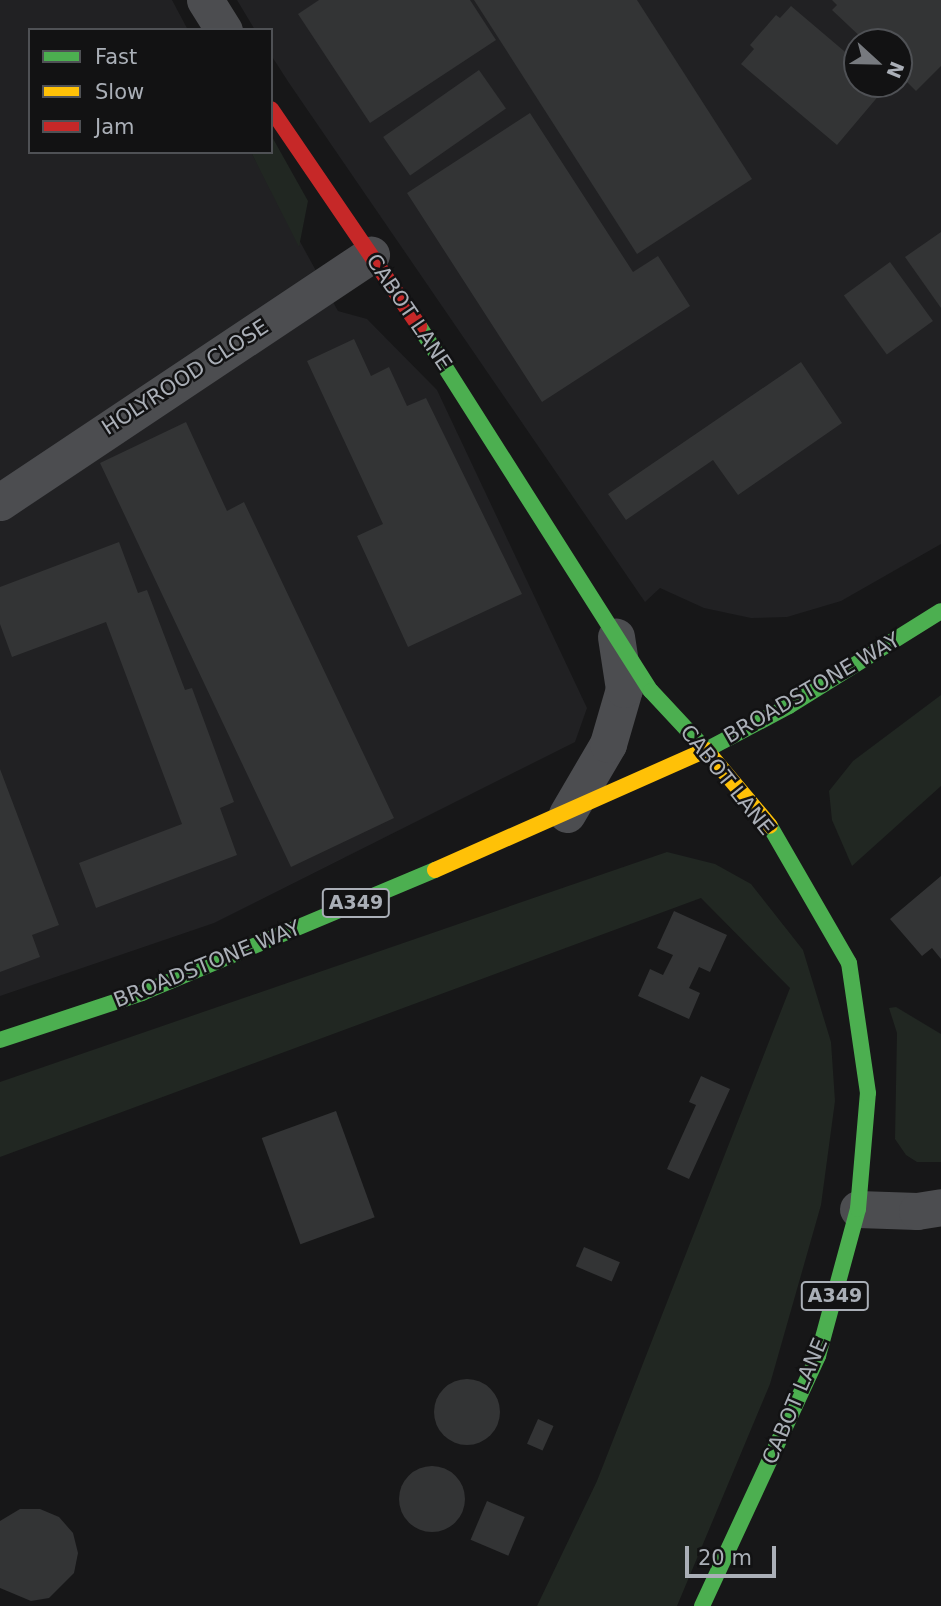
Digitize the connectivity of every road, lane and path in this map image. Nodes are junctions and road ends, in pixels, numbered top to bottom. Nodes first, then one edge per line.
1 (273, 111) edge
2 (371, 255) junction
3 (0, 502) edge
4 (941, 611) edge
5 (616, 637) junction
6 (706, 750) junction
7 (567, 814) junction
8 (0, 1040) edge
9 (941, 1207) edge
10 (858, 1209) junction
11 (702, 1606) edge

1 - 2 main road, CABOT LANE
2 - 3 street, HOLYROOD CLOSE
2 - 5 main road, CABOT LANE
4 - 6 main road, BROADSTONE WAY
5 - 6 main road, CABOT LANE
5 - 7 street
6 - 7 main road, BROADSTONE WAY / A349
6 - 10 main road, CABOT LANE / A349
7 - 8 main road, BROADSTONE WAY / A349
9 - 10 street
10 - 11 main road, CABOT LANE / A349

